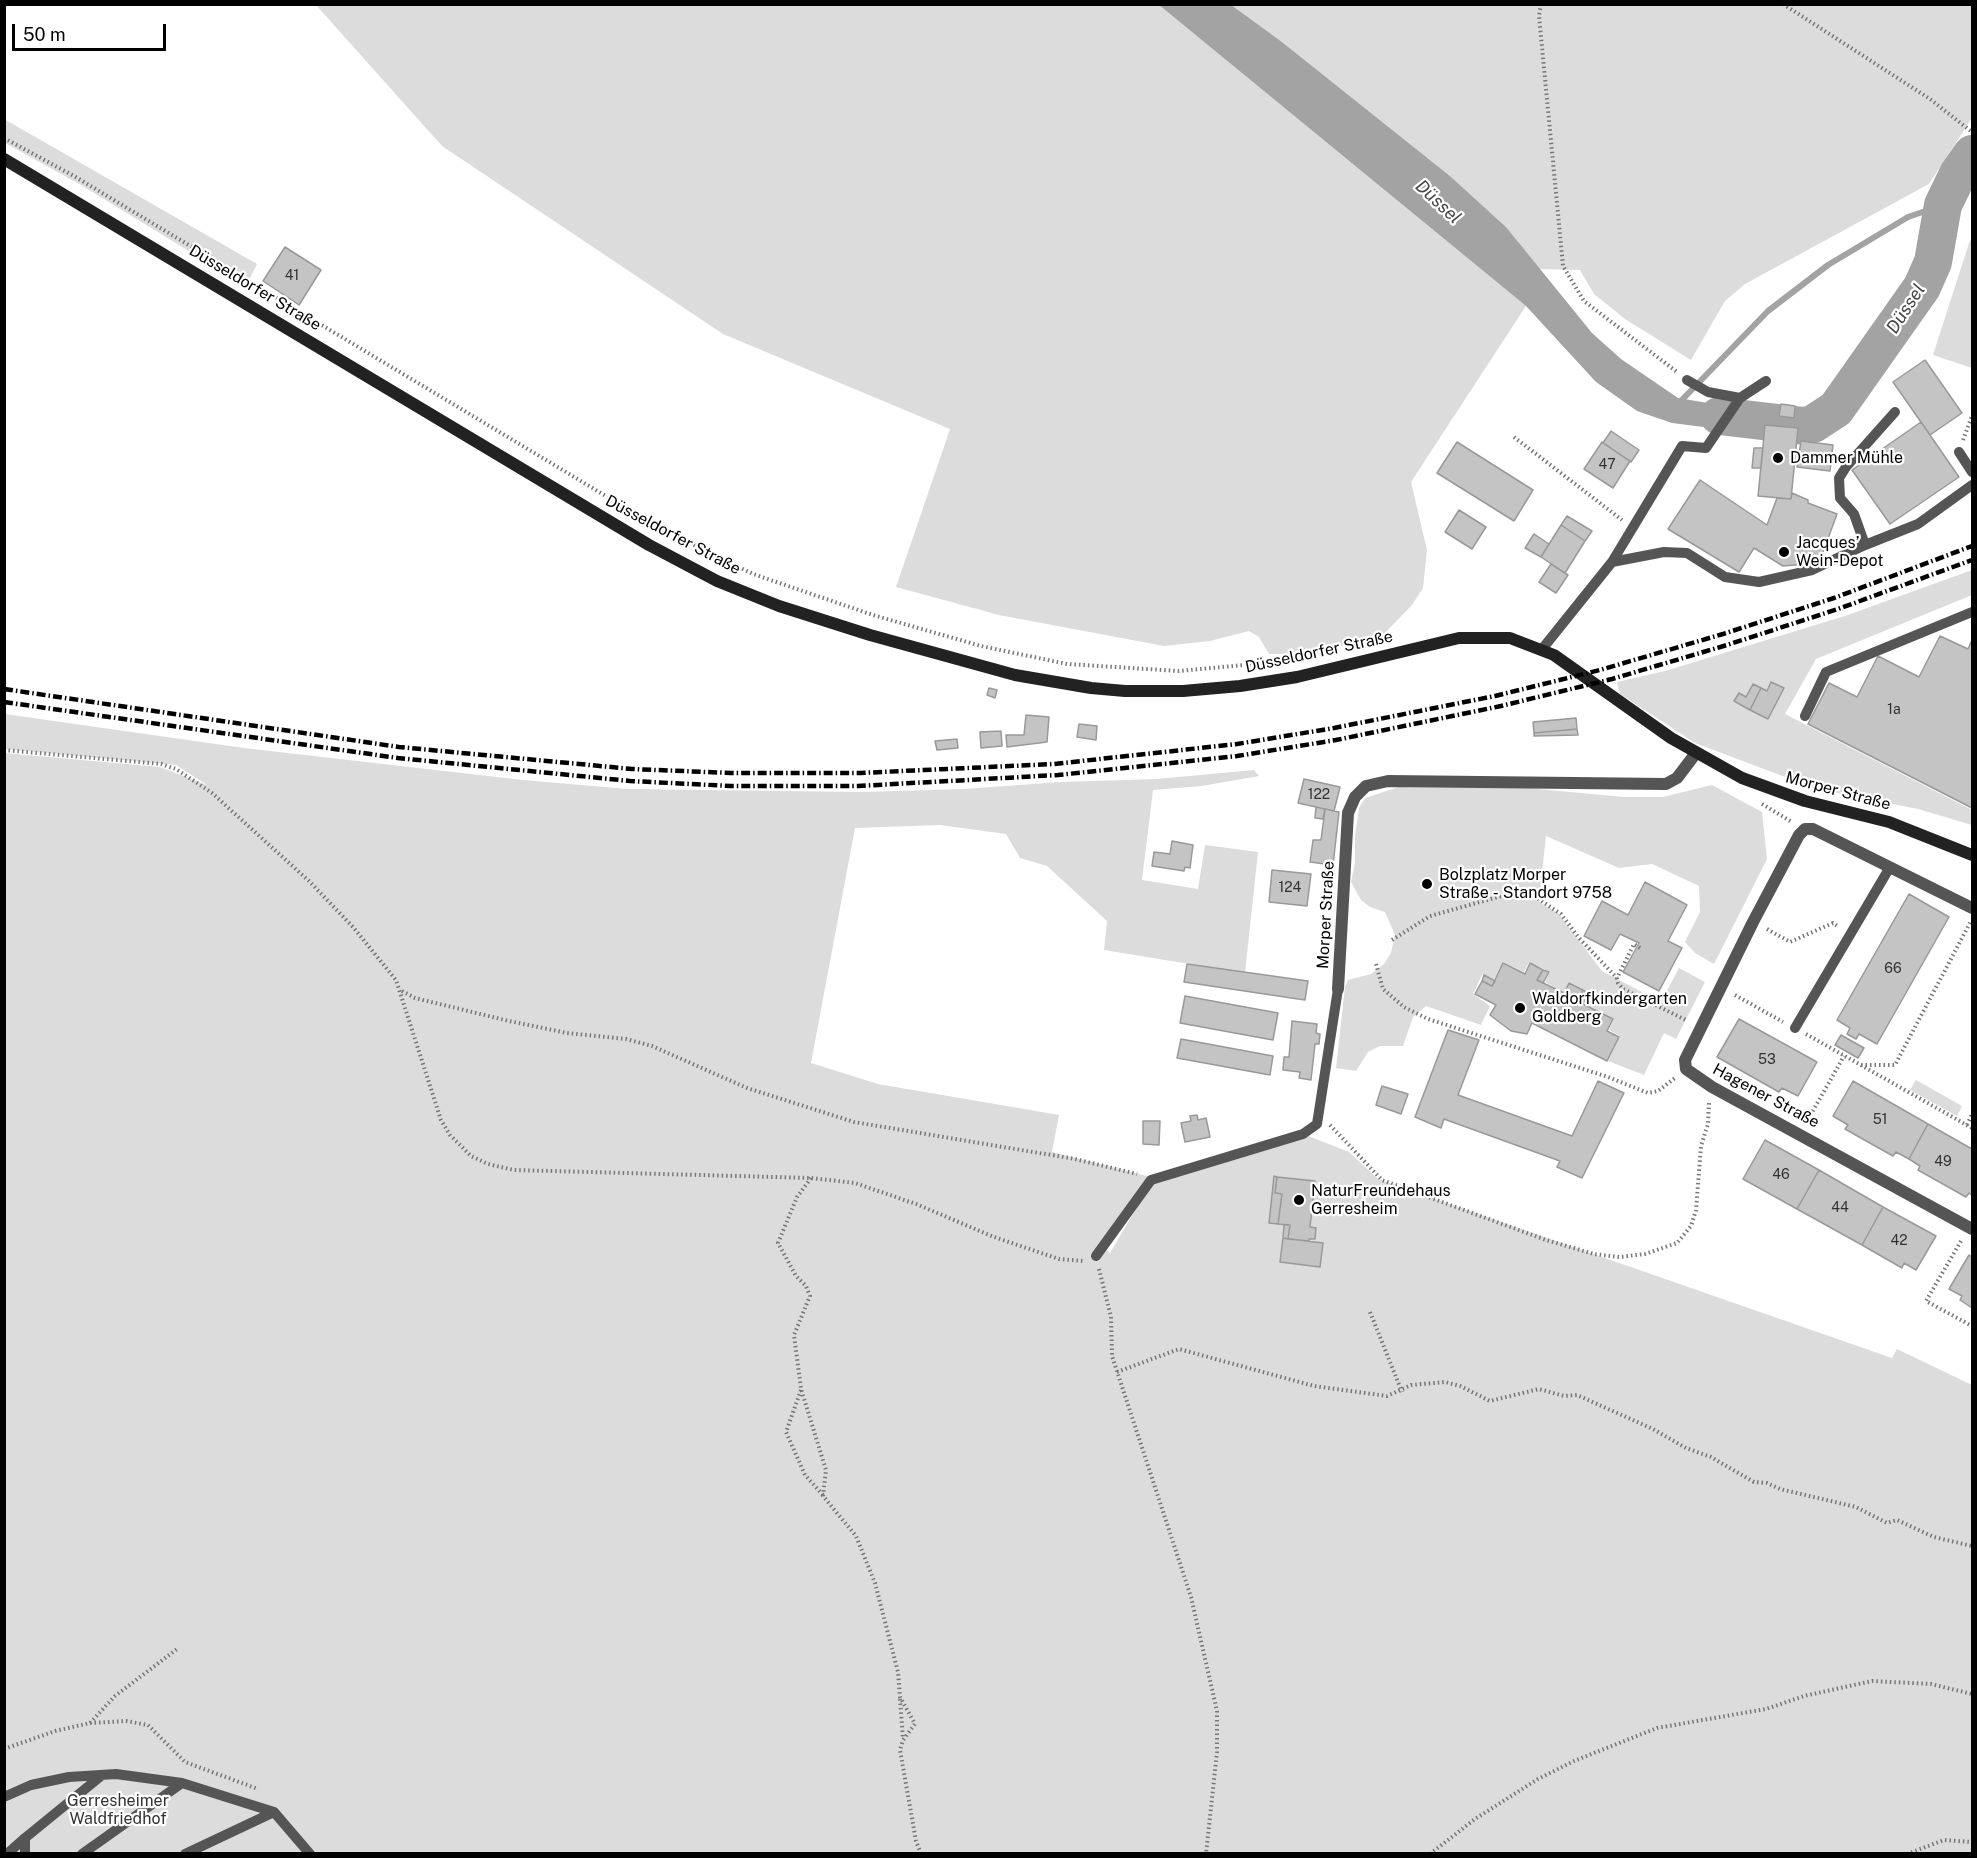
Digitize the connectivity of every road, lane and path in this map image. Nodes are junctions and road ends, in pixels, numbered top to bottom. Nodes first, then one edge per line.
1 (1541, 4) edge
2 (1783, 4) edge
3 (1972, 132) edge
4 (4, 138) edge
5 (4, 159) edge
6 (1687, 380) joint
7 (1766, 381) dead end
8 (1736, 402) junction
9 (1895, 412) dead end
10 (1972, 416) edge
11 (1514, 437) dead end
12 (1959, 452) joint
13 (1972, 472) edge
14 (1972, 485) edge
15 (1633, 528) junction
16 (1865, 545) junction
17 (1612, 562) junction
18 (1972, 612) edge
19 (1510, 638) joint
20 (1542, 648) junction
21 (1292, 662) dead end
22 (1805, 716) dead end
23 (4, 750) edge
24 (1696, 753) junction
25 (1972, 855) edge
26 (1890, 867) junction
27 (1972, 908) edge
28 (1972, 918) edge
29 (1768, 930) dead end
30 (1853, 935) junction
31 (1392, 940) dead end
32 (1640, 948) dead end
33 (1376, 964) dead end
34 (1617, 978) junction
35 (1720, 986) junction
36 (1338, 989) joint
37 (402, 991) junction
38 (1699, 1027) junction
39 (1795, 1028) junction
40 (1844, 1056) junction
41 (1860, 1065) junction
42 (1686, 1069) junction
43 (1712, 1087) junction
44 (1320, 1113) junction
45 (1972, 1114) edge
46 (1967, 1125) junction
47 (1972, 1128) edge
48 (1800, 1133) junction
49 (811, 1178) junction
50 (1152, 1180) junction
51 (1971, 1228) edge
52 (1096, 1256) junction
53 (1370, 1312) dead end
54 (1972, 1326) edge
55 (1117, 1372) junction
56 (801, 1389) junction
57 (1401, 1392) junction
58 (823, 1496) junction
59 (1972, 1546) edge
60 (177, 1649) dead end
61 (1972, 1694) edge
62 (900, 1697) junction
63 (90, 1723) junction
64 (903, 1740) junction
65 (4, 1749) edge
66 (101, 1775) junction
67 (182, 1783) junction
68 (263, 1791) dead end
69 (4, 1797) edge
70 (274, 1812) junction
71 (25, 1838) junction
72 (1972, 1842) edge
73 (7, 1854) edge
74 (25, 1854) edge
75 (82, 1854) edge
76 (185, 1854) edge
77 (310, 1854) edge
78 (921, 1854) edge
79 (1206, 1854) edge
80 (1430, 1854) edge
81 (1907, 1854) edge

1 - 6 path
2 - 3 path
4 - 21 path
5 - 19 main road, Düsseldorfer Straße
6 - 8 lane
7 - 8 lane
8 - 15 lane
9 - 16 lane
10 - 12 path
11 - 15 path
12 - 13 lane
14 - 16 lane
15 - 17 lane
16 - 17 lane
17 - 20 lane
18 - 22 lane
19 - 20 main road, Morper Straße
20 - 24 main road, Morper Straße
23 - 37 path
24 - 25 main road, Morper Straße
24 - 36 street, Morper Straße
26 - 27 street
26 - 30 lane
26 - 35 street, Hagener Straße
28 - 41 path
29 - 30 path
30 - 39 lane
31 - 34 path
32 - 34 path
33 - 42 path
34 - 38 path
35 - 38 street, Hagener Straße
35 - 39 path
36 - 44 lane, Morper Straße
37 - 49 path
37 - 50 path
38 - 42 street, Hagener Straße
39 - 40 path
40 - 41 path
40 - 48 path
41 - 46 path
42 - 43 street, Hagener Straße
43 - 44 path
43 - 48 street, Hagener Straße
44 - 50 lane
45 - 46 path
46 - 47 path
48 - 51 street, Hagener Straße
49 - 52 path
49 - 56 path
50 - 52 lane
51 - 54 path
52 - 55 path
53 - 57 path
55 - 57 path
55 - 79 path
56 - 58 path
56 - 58 path
57 - 59 path
58 - 62 path
60 - 63 path
61 - 80 path
62 - 64 path
62 - 64 path
63 - 65 path
63 - 68 path
64 - 78 path
66 - 67 lane
66 - 69 lane
66 - 71 lane
67 - 70 lane
67 - 75 lane
70 - 76 lane
70 - 77 lane
71 - 73 lane
71 - 74 lane
72 - 81 path

